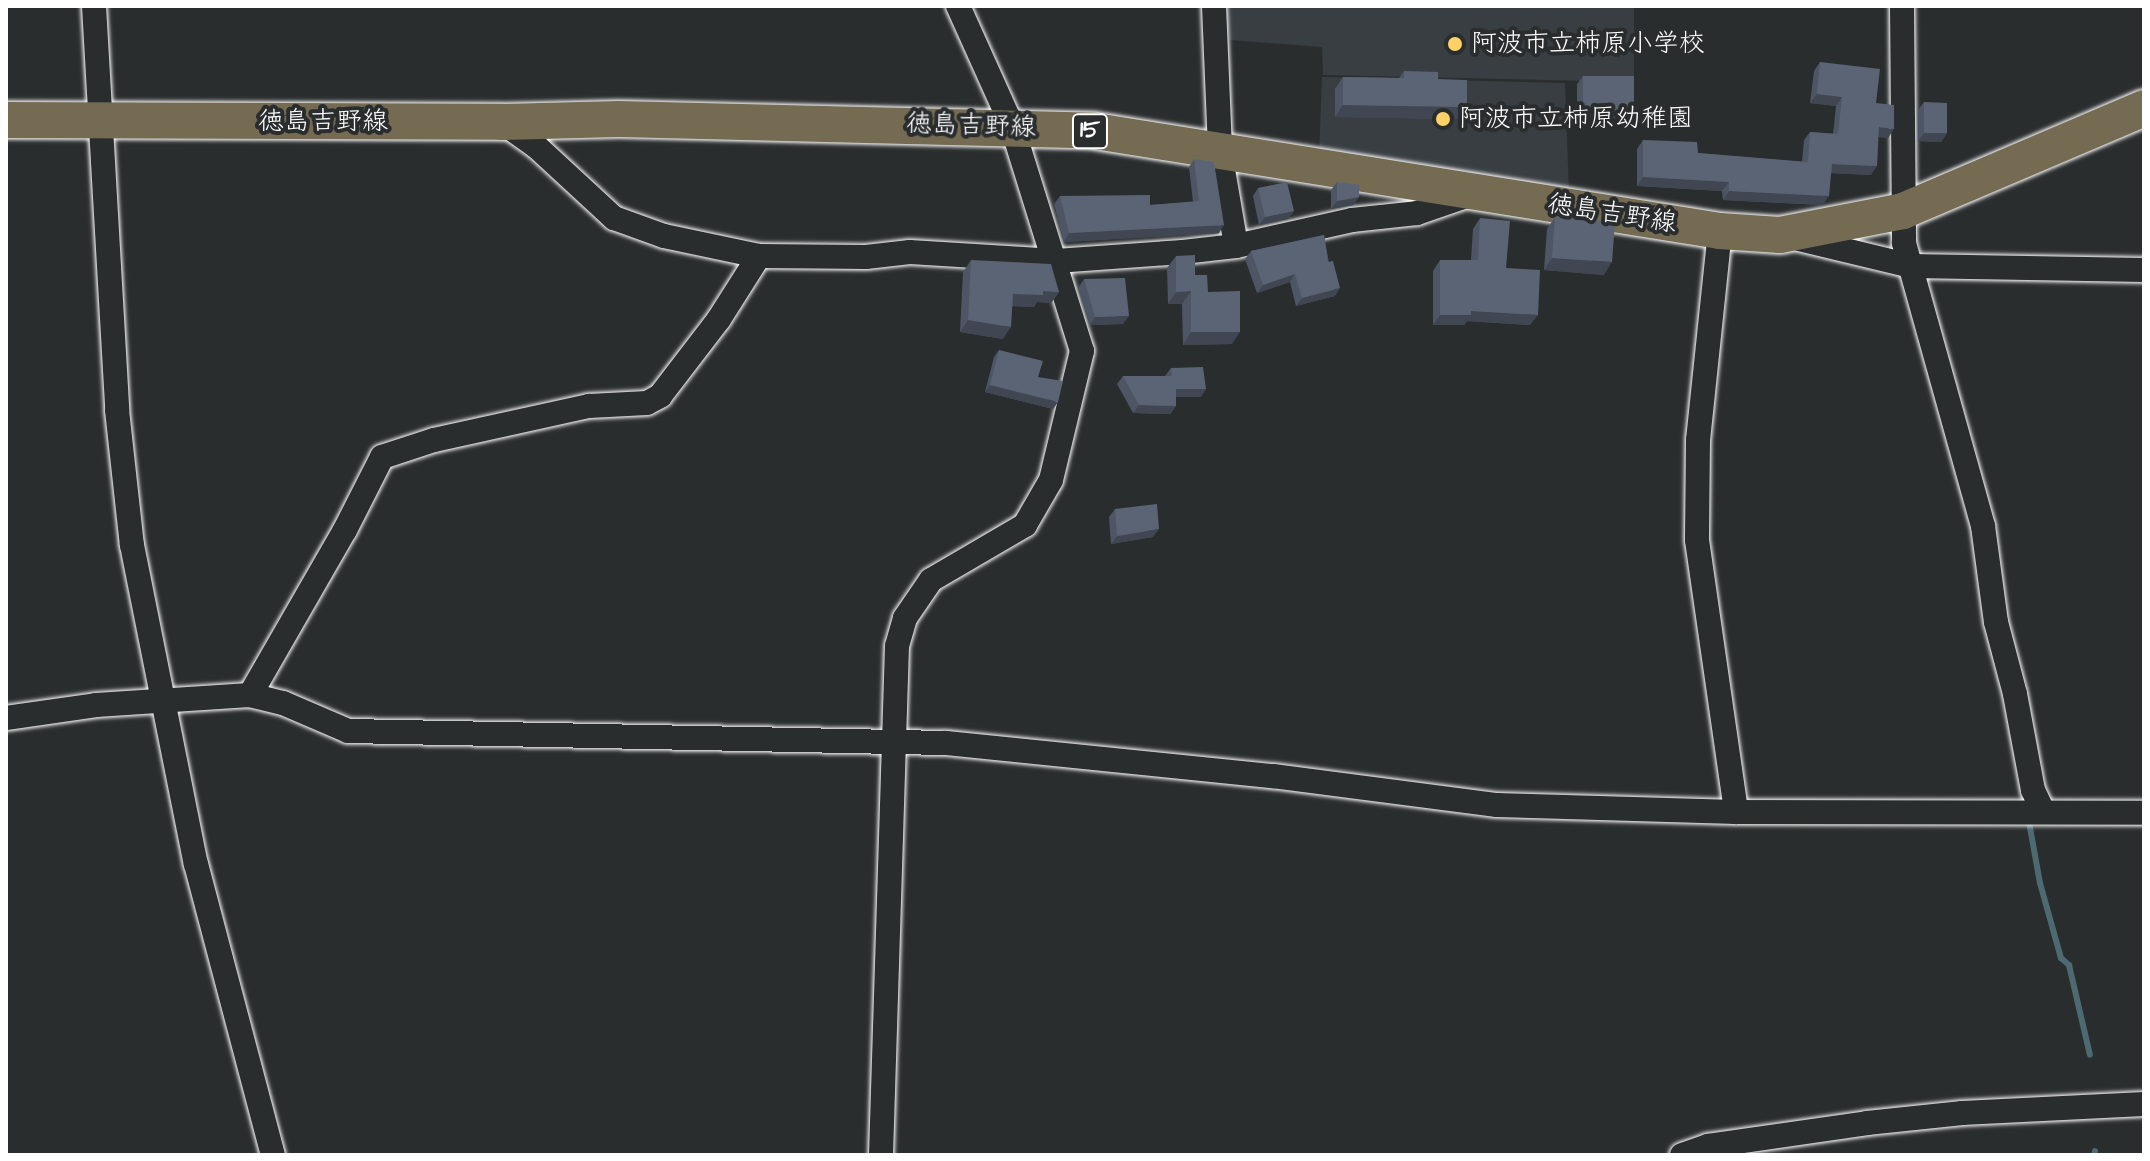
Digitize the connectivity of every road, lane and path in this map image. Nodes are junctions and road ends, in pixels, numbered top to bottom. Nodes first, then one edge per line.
1 (94, 6) edge
2 (958, 6) edge
3 (1214, 6) edge
4 (1902, 6) edge
5 (2144, 108) edge
6 (6, 120) edge
7 (103, 121) junction
8 (502, 122) junction
9 (1012, 126) junction
10 (1220, 152) junction
11 (1474, 194) junction
12 (1903, 211) junction
13 (1720, 231) junction
14 (1780, 235) junction
15 (1236, 246) junction
16 (759, 256) junction
17 (1056, 261) junction
18 (1911, 266) junction
19 (2144, 270) edge
20 (250, 695) junction
21 (161, 700) junction
22 (6, 718) edge
23 (892, 742) junction
24 (2043, 811) junction
25 (1736, 812) junction
26 (2144, 813) edge
27 (2144, 1104) edge
28 (273, 1155) edge
29 (881, 1155) edge
30 (1682, 1155) edge

1 - 7 street
2 - 9 street
3 - 10 street
4 - 12 street
5 - 12 main road, 徳島吉野線 / 15
6 - 7 main road, 徳島吉野線 / 15
7 - 8 main road, 徳島吉野線 / 15
7 - 21 street
8 - 9 main road, 徳島吉野線 / 15
8 - 16 street
9 - 10 main road, 徳島吉野線 / 15
9 - 17 street
10 - 11 main road, 徳島吉野線 / 15
10 - 15 street
11 - 13 main road, 徳島吉野線 / 15
11 - 15 street
12 - 14 main road, 徳島吉野線 / 15
12 - 18 street
13 - 14 main road, 徳島吉野線 / 15
13 - 25 street
14 - 18 street
15 - 17 street
16 - 17 street
16 - 20 street
17 - 23 street
18 - 19 street
18 - 24 street
20 - 21 street
20 - 23 street
21 - 22 street
21 - 28 street
23 - 25 street
23 - 29 street
24 - 25 street
24 - 26 street
27 - 30 street

